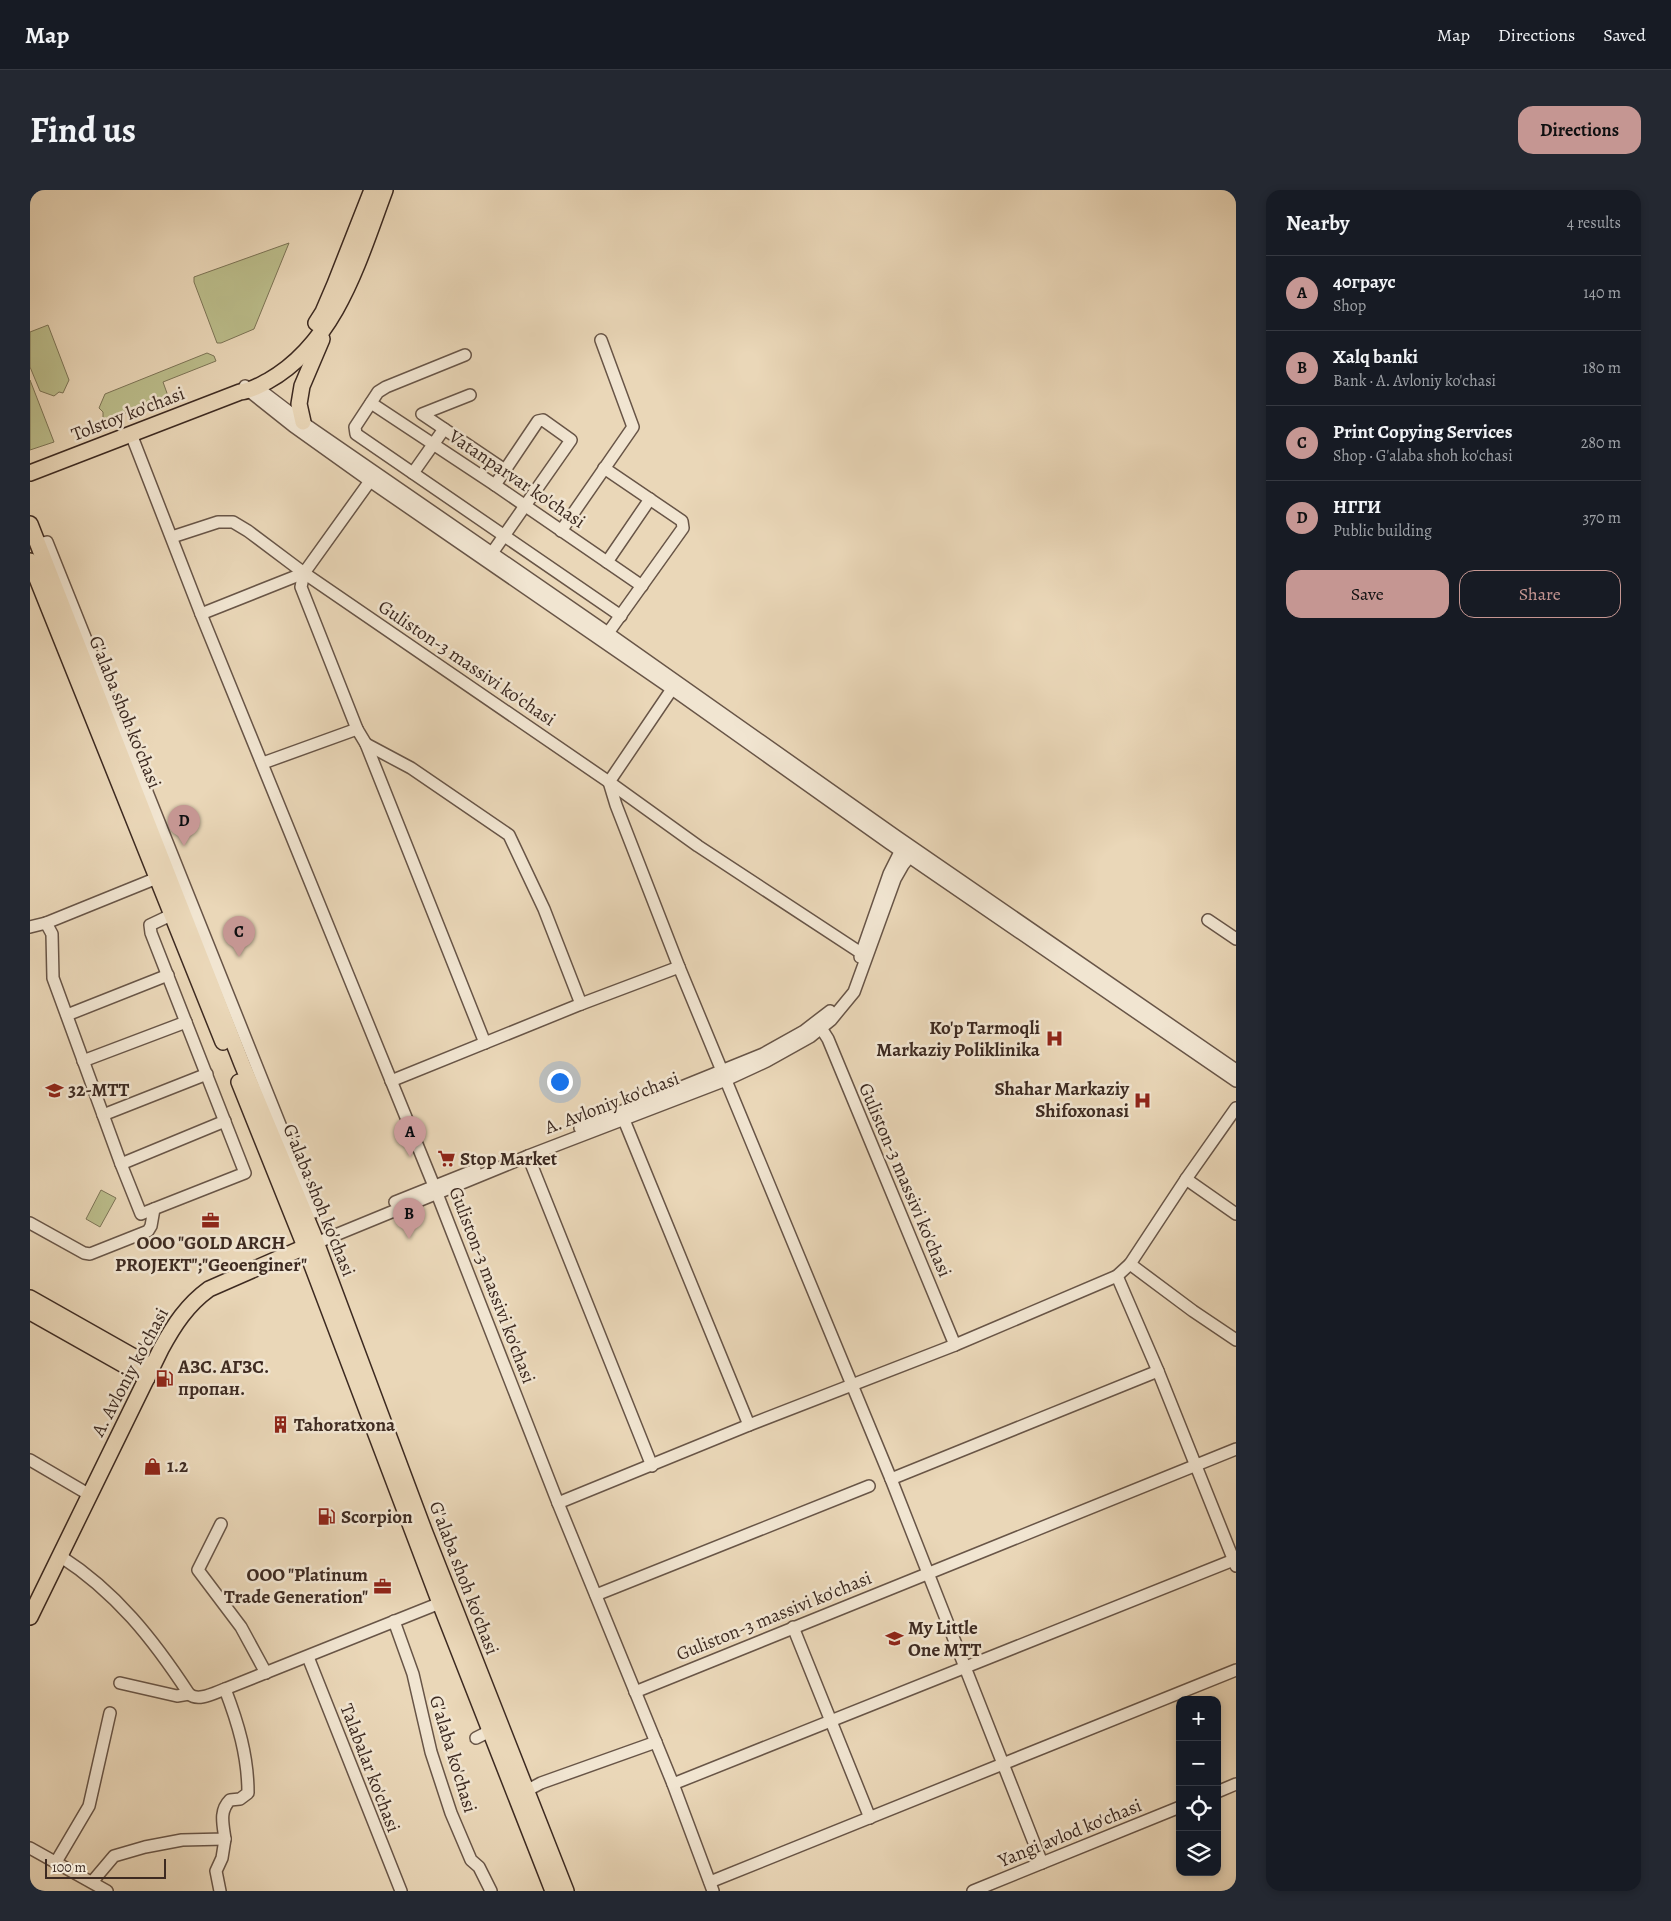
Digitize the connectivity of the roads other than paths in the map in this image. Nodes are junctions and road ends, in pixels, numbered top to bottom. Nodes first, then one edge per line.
1 (372, 190) edge
2 (386, 190) edge
3 (327, 324) junction
4 (601, 340) dead end
5 (465, 355) dead end
6 (248, 387) junction
7 (470, 395) dead end
8 (371, 403) junction
9 (303, 422) junction
10 (444, 429) junction
11 (131, 434) junction
12 (432, 443) junction
13 (604, 468) junction
14 (505, 470) junction
15 (30, 473) edge
16 (413, 473) junction
17 (370, 481) junction
18 (495, 485) junction
19 (650, 499) junction
20 (525, 506) junction
21 (30, 524) edge
22 (561, 531) junction
23 (505, 535) junction
24 (172, 537) junction
25 (489, 555) junction
26 (30, 561) edge
27 (607, 562) junction
28 (304, 573) junction
29 (642, 586) junction
30 (202, 614) junction
31 (621, 616) junction
32 (608, 633) junction
33 (672, 689) junction
34 (357, 728) junction
35 (366, 744) junction
36 (263, 763) junction
37 (609, 782) junction
38 (908, 850) junction
39 (157, 878) junction
40 (171, 915) junction
41 (1208, 920) dead end
42 (46, 923) junction
43 (30, 928) edge
44 (1236, 939) edge
45 (861, 953) junction
46 (679, 967) junction
47 (168, 975) junction
48 (581, 1004) junction
49 (66, 1015) junction
50 (186, 1022) junction
51 (821, 1028) junction
52 (485, 1043) junction
53 (83, 1061) junction
54 (1236, 1070) edge
55 (207, 1074) junction
56 (724, 1076) junction
57 (391, 1081) junction
58 (1236, 1081) edge
59 (1236, 1108) edge
60 (103, 1115) junction
61 (624, 1120) junction
62 (225, 1122) junction
63 (528, 1156) junction
64 (120, 1164) junction
65 (293, 1171) junction
66 (1186, 1179) junction
67 (436, 1190) junction
68 (154, 1209) junction
69 (315, 1212) dead end
70 (1236, 1214) edge
71 (30, 1223) edge
72 (309, 1241) junction
73 (1130, 1264) junction
74 (1117, 1276) junction
75 (30, 1298) edge
76 (30, 1312) edge
77 (1236, 1340) edge
78 (955, 1345) junction
79 (146, 1371) junction
80 (1158, 1371) junction
81 (852, 1385) junction
82 (750, 1425) junction
83 (1236, 1449) edge
84 (30, 1460) edge
85 (652, 1466) junction
86 (1196, 1466) junction
87 (890, 1479) junction
88 (869, 1486) dead end
89 (83, 1491) junction
90 (558, 1503) junction
91 (221, 1524) dead end
92 (60, 1556) junction
93 (1235, 1561) edge
94 (927, 1572) junction
95 (596, 1595) junction
96 (30, 1599) edge
97 (440, 1603) junction
98 (30, 1617) edge
99 (394, 1621) junction
100 (793, 1627) junction
101 (308, 1657) junction
102 (964, 1667) junction
103 (1236, 1670) edge
104 (266, 1673) junction
105 (120, 1683) dead end
106 (225, 1689) junction
107 (634, 1692) junction
108 (189, 1694) junction
109 (110, 1713) dead end
110 (832, 1721) junction
111 (490, 1731) junction
112 (476, 1738) dead end
113 (656, 1742) junction
114 (1002, 1764) junction
115 (673, 1784) junction
116 (1236, 1784) edge
117 (526, 1790) junction
118 (1221, 1790) edge
119 (1176, 1809) edge
120 (870, 1818) junction
121 (225, 1838) junction
122 (30, 1848) edge
123 (56, 1862) junction
124 (1042, 1863) junction
125 (92, 1882) junction
126 (712, 1886) edge
127 (107, 1891) edge
128 (220, 1891) edge
129 (401, 1891) edge
130 (491, 1891) edge
131 (553, 1891) edge
132 (566, 1891) edge
133 (973, 1891) edge

1 - 6 main road, Tolstoy ko'chasi
2 - 3 main road, Tolstoy ko'chasi
3 - 6 main road, Tolstoy ko'chasi
3 - 9 main road
4 - 13 street
5 - 8 street
6 - 9 street
6 - 11 main road, Tolstoy ko'chasi
6 - 17 street
7 - 10 street
8 - 12 street, Vatanparvar ko'chasi
8 - 16 street
9 - 25 street
10 - 12 street
10 - 14 street
11 - 15 main road, Tolstoy ko'chasi
11 - 24 street, Guliston-3 massivi ko'chasi
12 - 16 street
12 - 18 street, Vatanparvar ko'chasi
13 - 19 street
13 - 22 street
14 - 18 street
14 - 20 street
16 - 23 street
17 - 25 street
17 - 28 street
18 - 20 street, Vatanparvar ko'chasi
19 - 27 street
19 - 29 street
20 - 22 street, Vatanparvar ko'chasi
20 - 23 street
21 - 65 main road, G'alaba shoh ko'chasi
22 - 27 street, Vatanparvar ko'chasi
23 - 25 street
23 - 31 street
24 - 28 street, Guliston-3 massivi ko'chasi
24 - 30 street, Guliston-3 massivi ko'chasi
25 - 32 street
25 - 33 street
26 - 39 main road, G'alaba shoh ko'chasi
27 - 29 street, Vatanparvar ko'chasi
28 - 30 street
28 - 34 street
28 - 37 street, Guliston-3 massivi ko'chasi
29 - 31 street
30 - 36 street, Guliston-3 massivi ko'chasi
31 - 32 street
32 - 38 street
33 - 37 street
33 - 38 street
34 - 35 street
34 - 36 street
35 - 48 street
35 - 52 street
36 - 57 street, Guliston-3 massivi ko'chasi
37 - 45 street, Guliston-3 massivi ko'chasi
37 - 46 street
38 - 45 street, A. Avloniy ko'chasi
38 - 51 street, A. Avloniy ko'chasi
38 - 54 street
38 - 58 street
39 - 40 main road, G'alaba shoh ko'chasi
39 - 42 street
40 - 47 street
40 - 72 main road, G'alaba shoh ko'chasi
41 - 44 street
42 - 43 street
42 - 49 street
45 - 56 street, A. Avloniy ko'chasi
46 - 48 street
46 - 56 street
47 - 49 street
47 - 50 street
48 - 52 street
49 - 53 street
50 - 53 street
50 - 55 street
51 - 56 street, A. Avloniy ko'chasi
51 - 78 street, Guliston-3 massivi ko'chasi
52 - 57 street
53 - 60 street
55 - 60 street
55 - 62 street
56 - 61 street, A. Avloniy ko'chasi
56 - 67 street, A. Avloniy ko'chasi
56 - 81 street
57 - 67 street, Guliston-3 massivi ko'chasi
59 - 66 street
60 - 64 street
61 - 63 street, A. Avloniy ko'chasi
61 - 82 street
62 - 64 street
62 - 68 street
63 - 67 street, A. Avloniy ko'chasi
63 - 85 street
64 - 68 street
65 - 69 street
65 - 72 main road, G'alaba shoh ko'chasi
66 - 70 street
66 - 73 street
67 - 72 street, A. Avloniy ko'chasi
67 - 90 street, Guliston-3 massivi ko'chasi
68 - 71 street
72 - 79 main road, A. Avloniy ko'chasi
72 - 97 main road, G'alaba shoh ko'chasi
72 - 117 main road, G'alaba shoh ko'chasi
73 - 74 street
73 - 77 street
74 - 78 street
74 - 80 street
75 - 79 main road
76 - 79 main road
78 - 81 street
79 - 89 main road, A. Avloniy ko'chasi
79 - 92 main road, A. Avloniy ko'chasi
80 - 86 street
80 - 87 street
81 - 82 street
81 - 87 street
82 - 85 street
83 - 86 street, Guliston-3 massivi ko'chasi
84 - 89 street
85 - 90 street
86 - 93 street
86 - 94 street, Guliston-3 massivi ko'chasi
87 - 94 street
88 - 95 street
89 - 96 main road, A. Avloniy ko'chasi
90 - 95 street, Guliston-3 massivi ko'chasi
91 - 104 street
92 - 98 main road, A. Avloniy ko'chasi
92 - 108 street
93 - 102 street
94 - 100 street, Guliston-3 massivi ko'chasi
94 - 102 street
95 - 107 street, Guliston-3 massivi ko'chasi
97 - 99 street
97 - 111 main road, G'alaba shoh ko'chasi
99 - 101 street
99 - 130 street, G'alaba ko'chasi
100 - 107 street, Guliston-3 massivi ko'chasi
100 - 110 street
101 - 104 street
101 - 129 street, Talabalar ko'chasi
102 - 110 street
102 - 114 street
103 - 114 street, Guliston-3 massivi ko'chasi
104 - 106 street
105 - 108 street
106 - 108 street
106 - 121 street
107 - 113 street, Guliston-3 massivi ko'chasi
109 - 123 street
110 - 115 street
110 - 120 street
111 - 112 street
111 - 131 main road, G'alaba shoh ko'chasi
113 - 115 street, Guliston-3 massivi ko'chasi
113 - 117 street
114 - 120 street, Guliston-3 massivi ko'chasi
114 - 124 street
115 - 126 street, Guliston-3 massivi ko'chasi
116 - 118 street
117 - 132 main road, G'alaba shoh ko'chasi
119 - 124 street, Yangi avlod ko'chasi
120 - 126 street, Guliston-3 massivi ko'chasi
121 - 125 street
121 - 128 street
122 - 123 street
123 - 125 street
124 - 133 street, Yangi avlod ko'chasi
125 - 127 street

